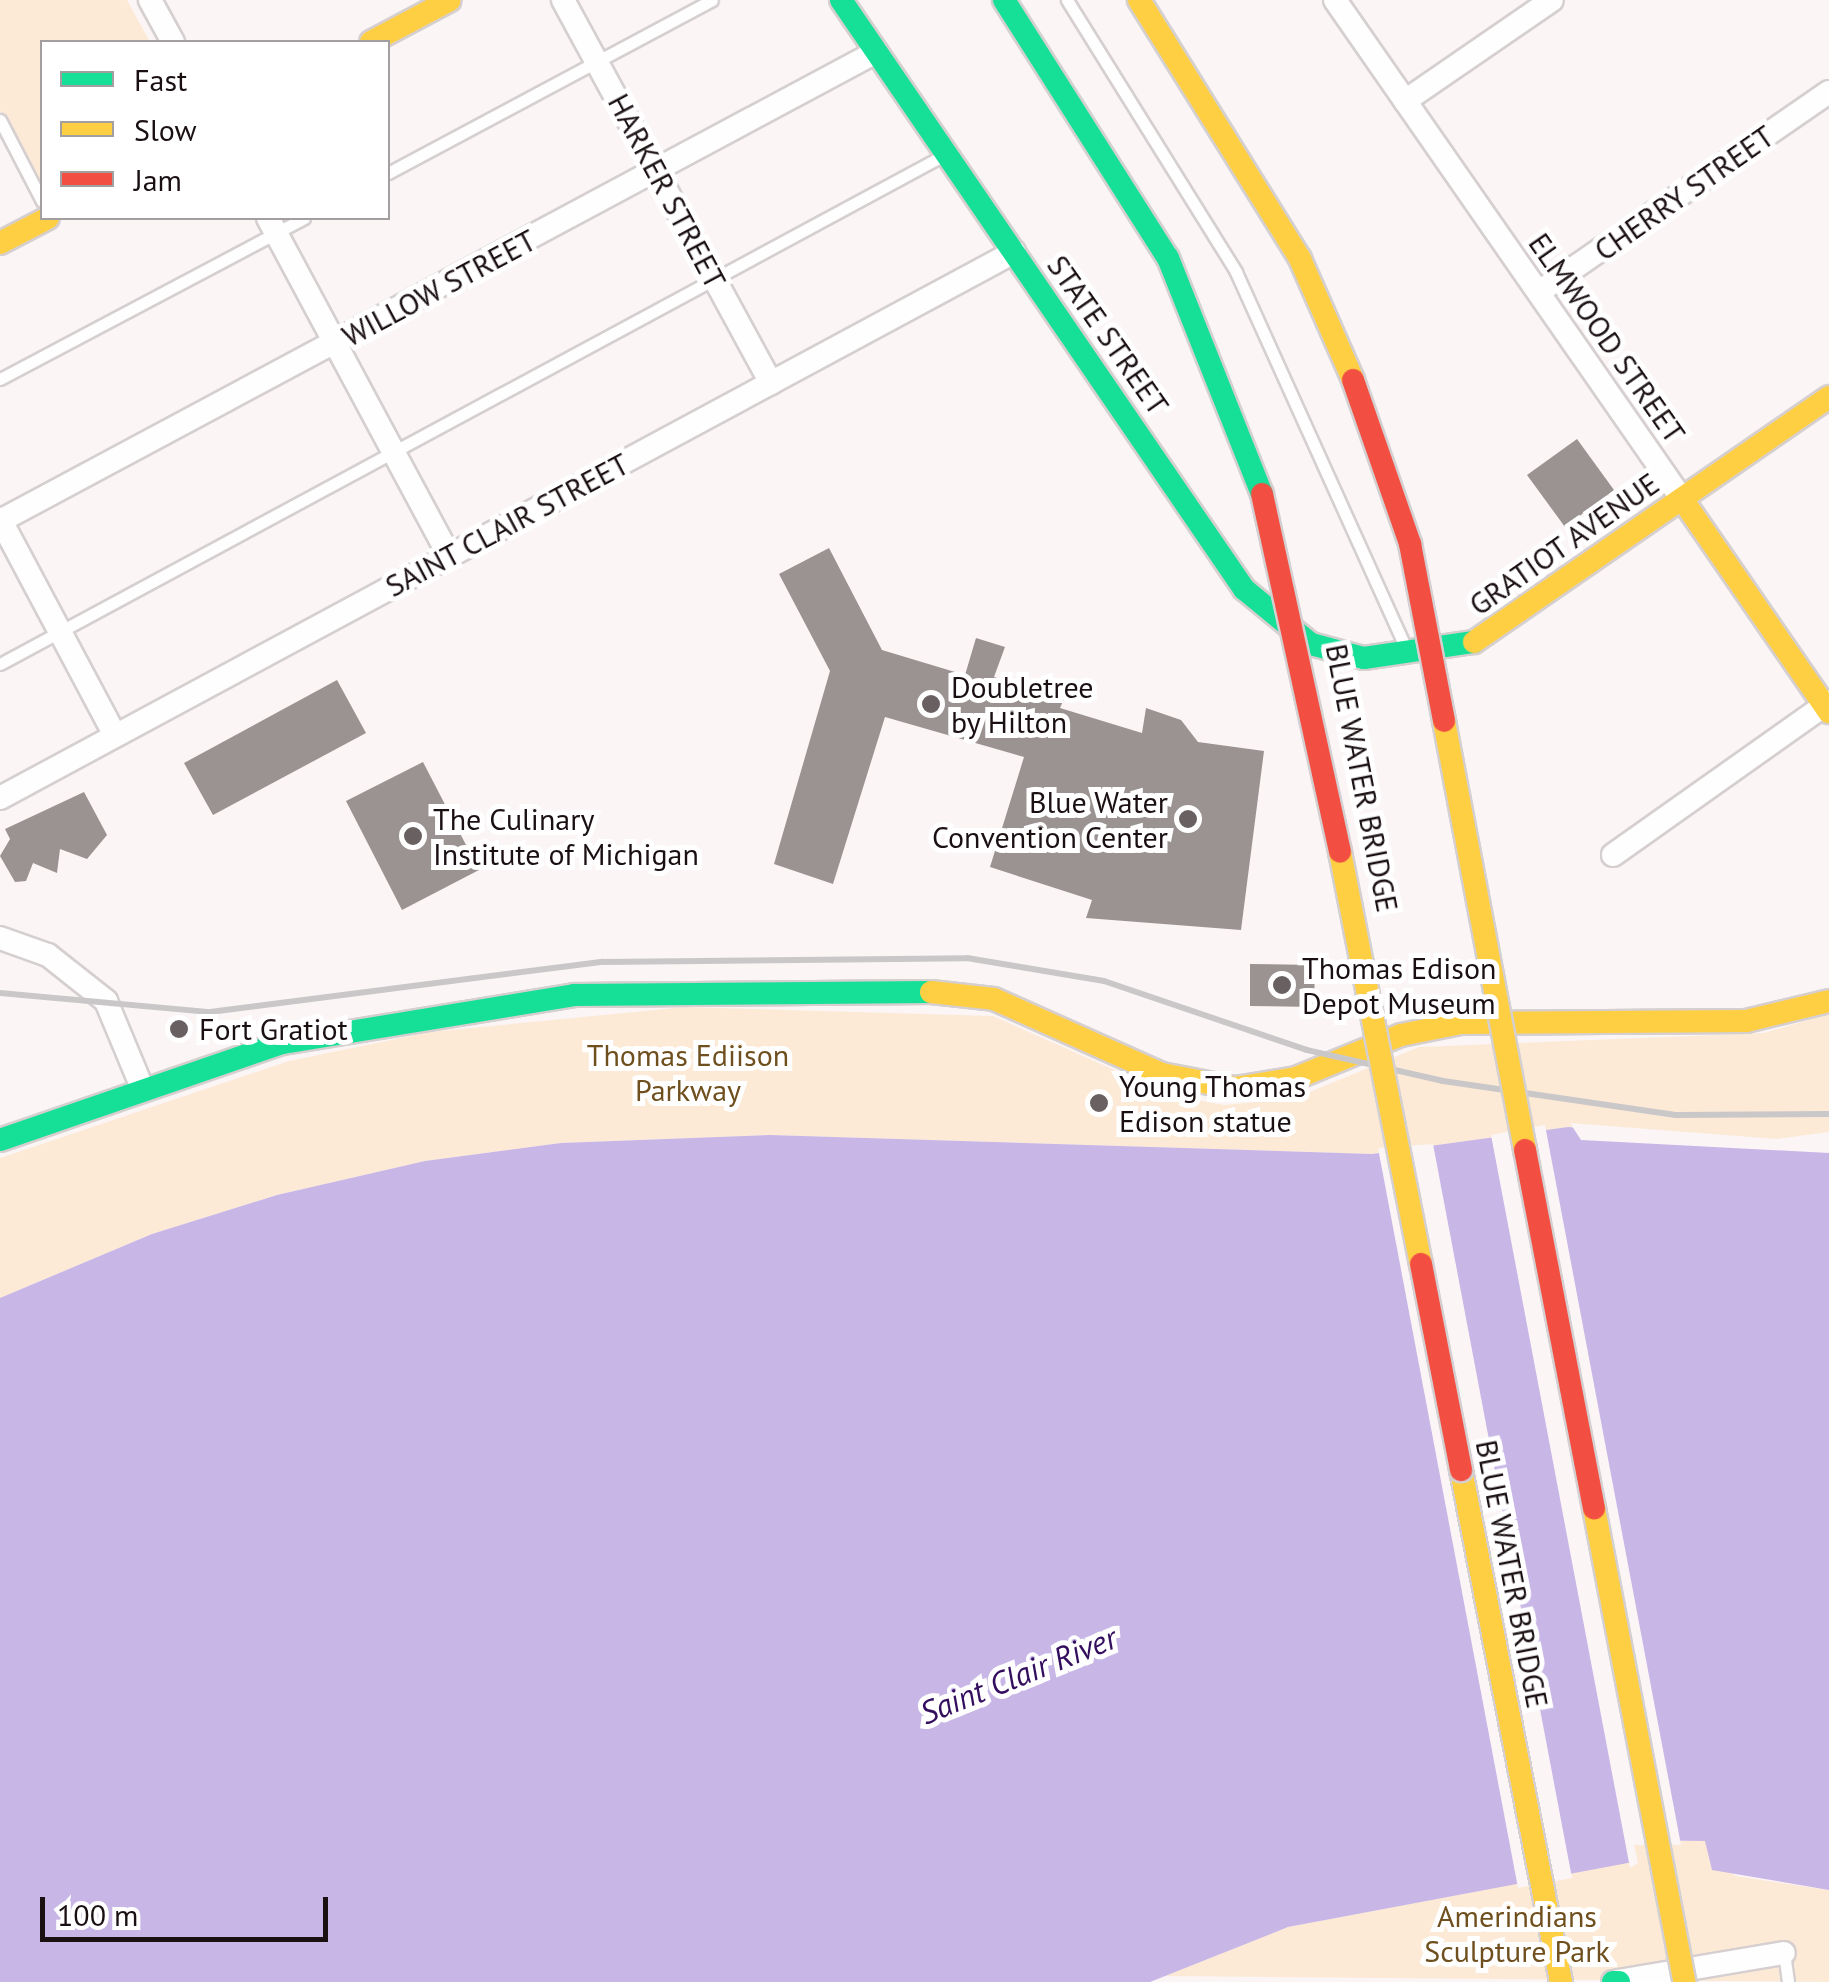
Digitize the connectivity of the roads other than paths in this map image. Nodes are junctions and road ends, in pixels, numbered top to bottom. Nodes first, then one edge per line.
1 (150, 0) edge
2 (450, 0) edge
3 (564, 0) edge
4 (712, 0) edge
5 (841, 0) edge
6 (1004, 0) edge
7 (1067, 0) edge
8 (1139, 0) edge
9 (1334, 0) edge
10 (1552, 0) edge
11 (173, 40) edge
12 (374, 40) edge
13 (876, 52) junction
14 (597, 60) junction
15 (1829, 92) edge
16 (1405, 101) junction
17 (0, 120) edge
18 (948, 153) junction
19 (390, 171) edge
20 (656, 171) junction
21 (40, 197) edge
22 (44, 220) edge
23 (272, 225) edge
24 (0, 243) edge
25 (1014, 252) junction
26 (714, 280) junction
27 (1539, 292) junction
28 (337, 344) junction
29 (0, 379) edge
30 (771, 383) junction
31 (1829, 397) edge
32 (392, 448) junction
33 (1682, 499) junction
34 (0, 520) edge
35 (450, 555) junction
36 (58, 631) junction
37 (1410, 656) junction
38 (1364, 658) joint
39 (0, 664) edge
40 (1827, 707) edge
41 (115, 735) junction
42 (0, 798) edge
43 (1613, 855) dead end
44 (0, 938) edge
45 (1829, 1001) edge
46 (141, 1085) junction
47 (0, 1140) edge
48 (1784, 1953) joint
49 (1561, 1982) edge
50 (1617, 1982) edge
51 (1684, 1982) edge
52 (1788, 1982) edge

1 - 11 street
2 - 12 main road
3 - 14 street, HARKER STREET
4 - 14 lane
5 - 13 main road, STATE STREET
6 - 49 main road, BLUE WATER BRIDGE, bridge
7 - 37 lane
8 - 51 main road, bridge
9 - 16 street, ELMWOOD STREET
10 - 16 street
13 - 18 main road, STATE STREET
13 - 20 street, WILLOW STREET
14 - 19 lane
14 - 20 street, HARKER STREET
15 - 27 street, CHERRY STREET
16 - 27 street, ELMWOOD STREET
17 - 21 lane
18 - 25 main road, STATE STREET
18 - 26 lane
20 - 26 street, HARKER STREET
20 - 28 street, WILLOW STREET
22 - 24 main road
23 - 28 street
23 - 29 lane
25 - 30 street, SAINT CLAIR STREET
25 - 38 main road, STATE STREET
26 - 30 street, HARKER STREET
26 - 32 lane
27 - 33 street, ELMWOOD STREET
28 - 32 street
28 - 34 street, WILLOW STREET
30 - 35 street, SAINT CLAIR STREET
31 - 33 main road, GRATIOT AVENUE
32 - 35 street
32 - 36 lane
33 - 37 main road, GRATIOT AVENUE
33 - 40 main road, ELMWOOD STREET
34 - 36 street
35 - 41 street, SAINT CLAIR STREET
36 - 39 lane
36 - 41 street
37 - 38 main road, GRATIOT AVENUE
40 - 43 street
41 - 42 street, SAINT CLAIR STREET
44 - 46 street
45 - 46 main road
46 - 47 main road
48 - 50 street
48 - 52 lane

